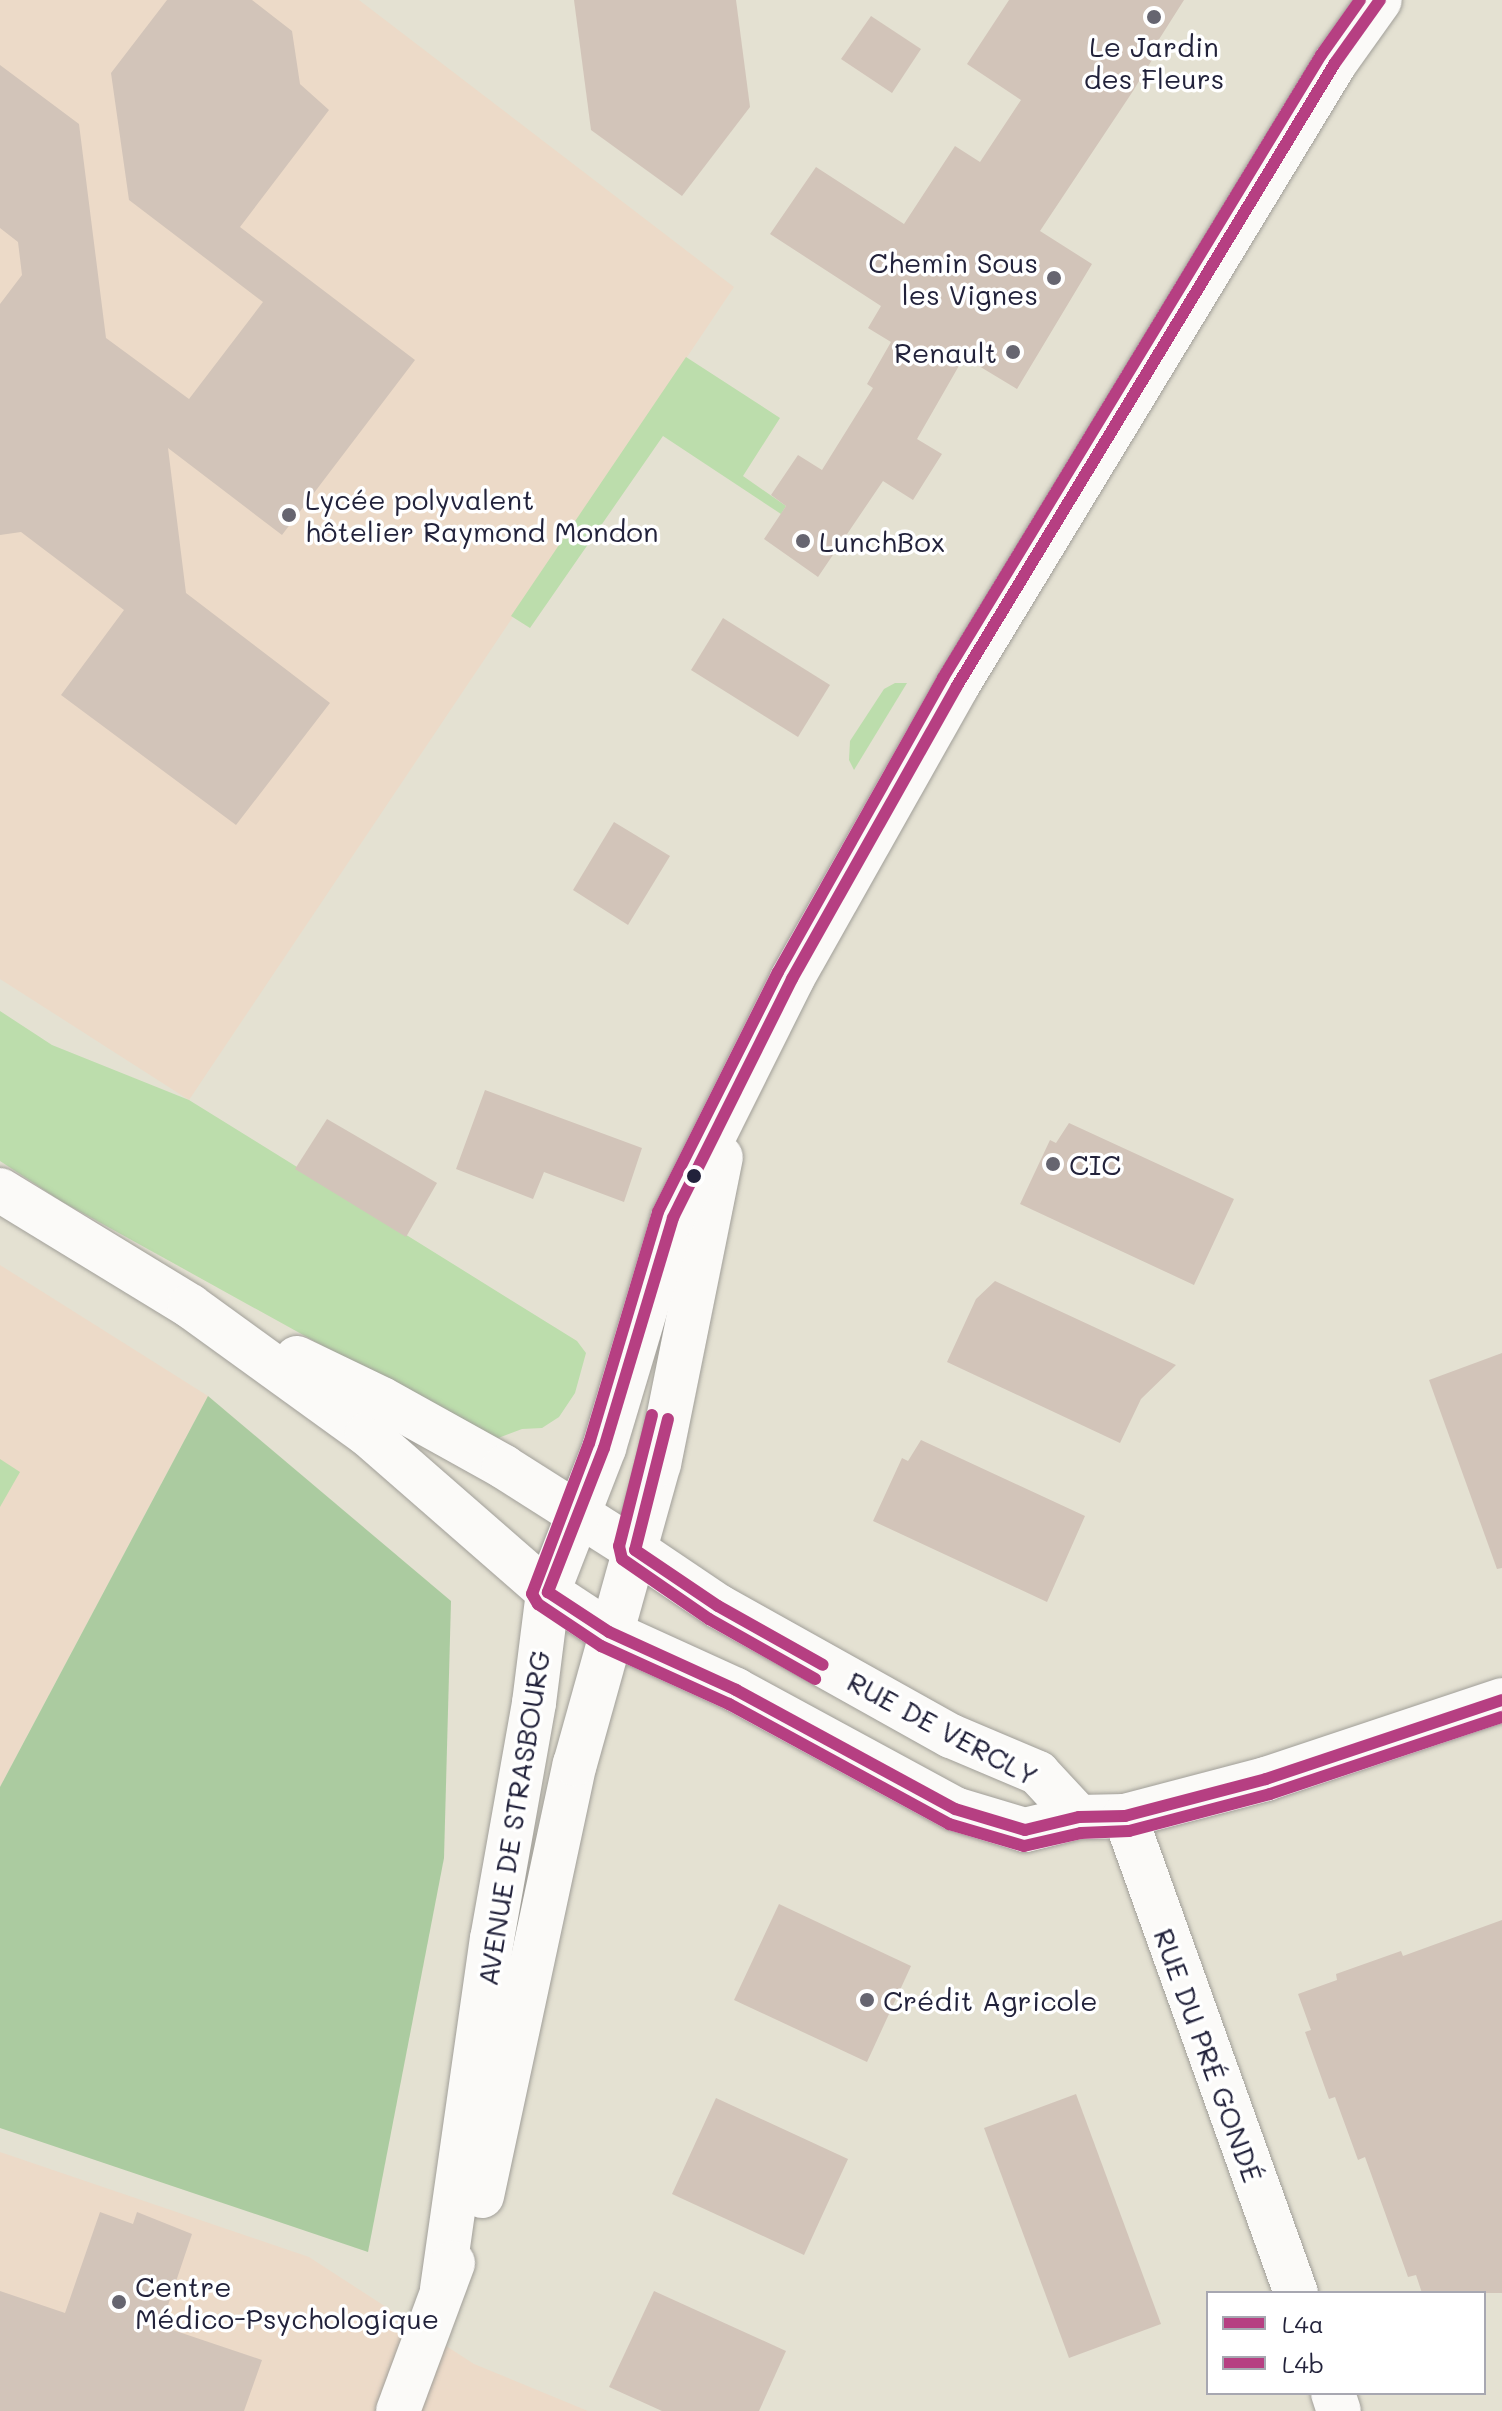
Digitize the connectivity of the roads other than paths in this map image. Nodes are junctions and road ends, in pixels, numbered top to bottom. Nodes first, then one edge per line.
1 (1380, 0) edge
2 (1405, 0) edge
3 (1335, 63) junction
4 (734, 1091) junction
5 (0, 1190) edge
6 (190, 1306) junction
7 (578, 1513) junction
8 (635, 1550) junction
9 (548, 1592) junction
10 (609, 1632) junction
11 (1502, 1700) edge
12 (1125, 1816) junction
13 (1079, 1817) junction
14 (442, 2289) junction
15 (1295, 2291) edge
16 (398, 2411) edge

1 - 3 main road, AVENUE DE STRASBOURG
2 - 3 main road, AVENUE DE STRASBOURG
3 - 4 main road, AVENUE DE STRASBOURG
4 - 7 main road, AVENUE DE STRASBOURG
4 - 8 main road, AVENUE DE STRASBOURG
5 - 6 main road
6 - 7 main road, RUE DE VERCLY
6 - 9 main road, RUE DE VERCLY
7 - 8 main road, RUE DE VERCLY
7 - 9 main road, AVENUE DE STRASBOURG
8 - 10 main road, AVENUE DE STRASBOURG
8 - 13 main road, RUE DE VERCLY
9 - 10 main road, RUE DE VERCLY
9 - 14 main road, AVENUE DE STRASBOURG
10 - 13 main road, RUE DE VERCLY
10 - 14 main road, AVENUE DE STRASBOURG
11 - 12 main road, RUE DE VERCLY
12 - 13 main road, RUE DE VERCLY
12 - 15 main road, RUE DU PRÉ GONDÉ
14 - 16 main road, AVENUE DE STRASBOURG

